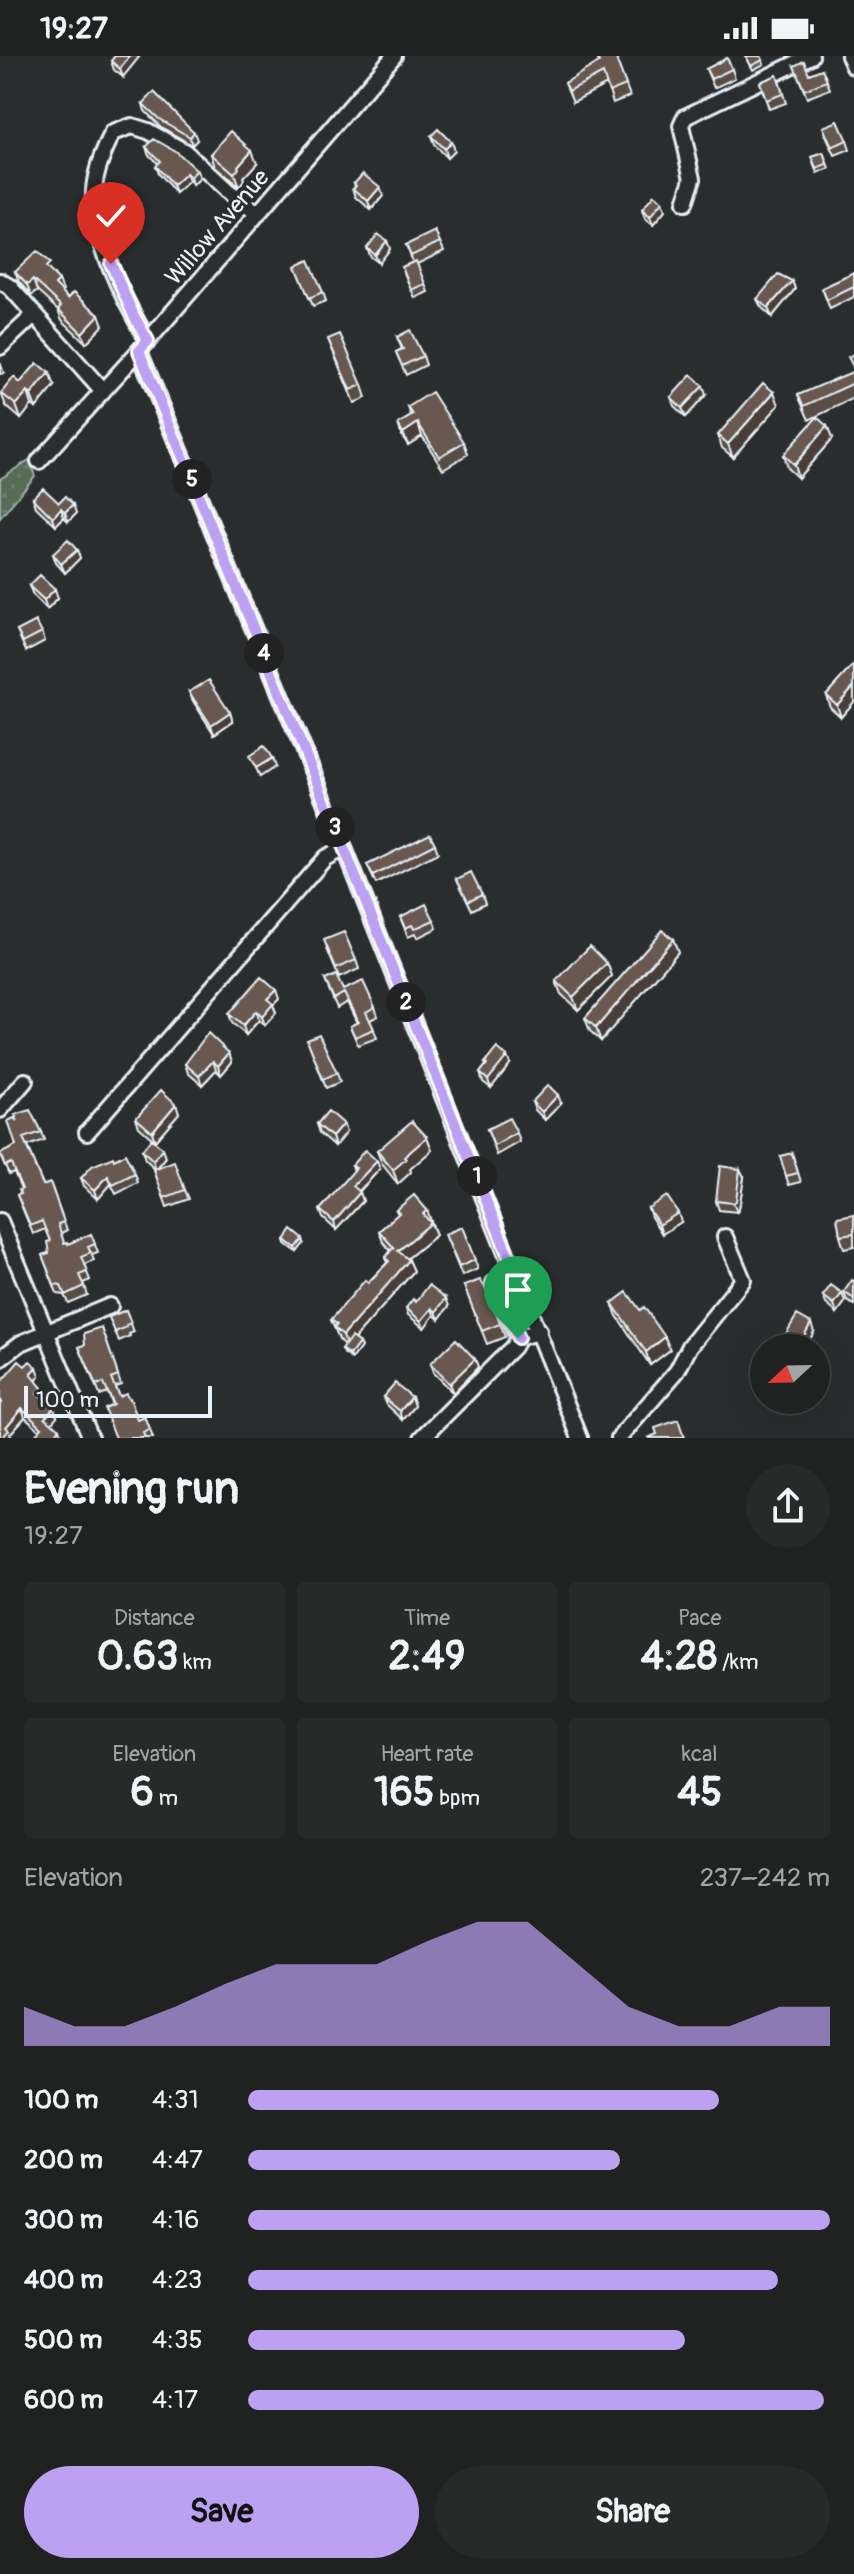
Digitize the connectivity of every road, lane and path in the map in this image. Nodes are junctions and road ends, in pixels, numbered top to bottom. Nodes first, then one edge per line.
1 (394, 56) edge
2 (811, 56) edge
3 (849, 56) edge
4 (854, 67) edge
5 (685, 203) dead end
6 (258, 214) junction
7 (0, 281) edge
8 (34, 315) junction
9 (144, 346) junction
10 (0, 347) edge
11 (103, 391) junction
12 (39, 461) dead end
13 (344, 848) junction
14 (25, 1081) dead end
15 (0, 1110) edge
16 (87, 1132) dead end
17 (0, 1221) edge
18 (725, 1237) dead end
19 (515, 1272) junction
20 (110, 1306) dead end
21 (539, 1331) junction
22 (46, 1333) junction
23 (518, 1338) junction
24 (0, 1359) edge
25 (90, 1438) edge
26 (422, 1438) edge
27 (580, 1438) edge
28 (619, 1438) edge

1 - 6 street, Willow Avenue
2 - 5 street
3 - 4 street
6 - 9 street, Willow Avenue
6 - 9 street
7 - 8 street
8 - 10 street
8 - 11 street
9 - 11 street, Willow Avenue
9 - 13 street
11 - 12 street, Willow Avenue
13 - 16 street
13 - 19 street
14 - 15 street
17 - 22 street
18 - 28 street
19 - 21 street
19 - 23 street
20 - 22 street
21 - 23 street
21 - 27 street
22 - 24 street
22 - 25 street
23 - 26 street

